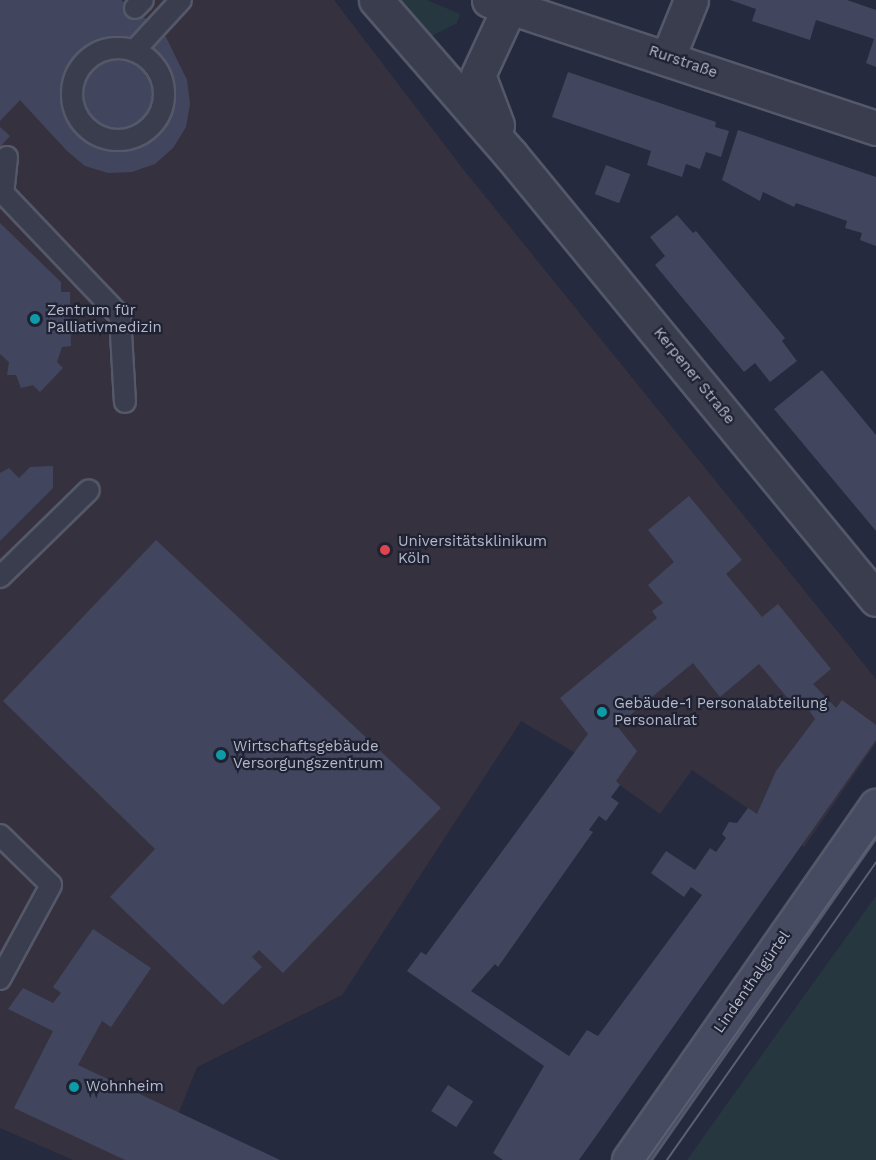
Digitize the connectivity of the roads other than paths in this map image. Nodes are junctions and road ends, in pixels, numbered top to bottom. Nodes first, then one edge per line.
1 (181, 0) edge
2 (376, 0) edge
3 (691, 0) edge
4 (499, 4) edge
5 (134, 51) junction
6 (668, 57) junction
7 (876, 128) edge
8 (510, 154) junction
9 (7, 157) dead end
10 (125, 402) dead end
11 (89, 489) dead end
12 (0, 577) edge
13 (876, 599) edge
14 (876, 806) edge
15 (0, 835) edge
16 (0, 980) edge
17 (629, 1160) edge

1 - 5 lane
2 - 8 street, Kerpener Straße
3 - 6 street
4 - 6 street, Rurstraße
4 - 8 street, Kerpener Straße
5 - 5 lane
6 - 7 street, Rurstraße
8 - 13 street, Kerpener Straße
9 - 10 lane
11 - 12 lane
14 - 17 main road, Lindenthalgürtel
15 - 16 lane

